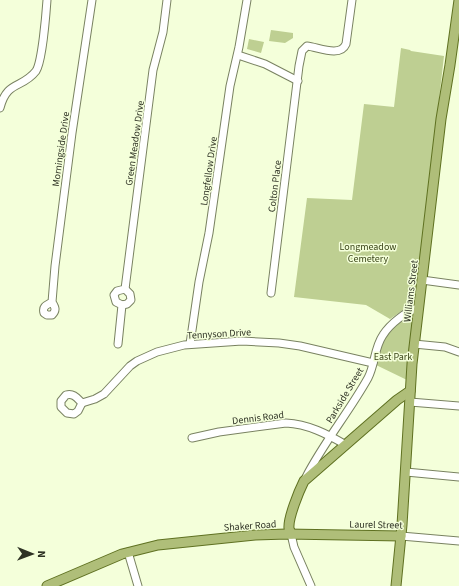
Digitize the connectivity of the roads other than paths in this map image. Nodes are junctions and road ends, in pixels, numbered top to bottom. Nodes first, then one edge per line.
1 (47, 0) edge
2 (92, 0) edge
3 (167, 0) edge
4 (247, 0) edge
5 (352, 0) edge
6 (459, 0) edge
7 (238, 55) junction
8 (298, 81) junction
9 (0, 108) edge
10 (422, 280) junction
11 (459, 285) edge
12 (125, 289) junction
13 (271, 293) dead end
14 (52, 302) dead end
15 (122, 305) junction
16 (419, 308) junction
17 (118, 344) dead end
18 (190, 344) junction
19 (414, 344) junction
20 (459, 352) edge
21 (373, 362) junction
22 (410, 391) junction
23 (82, 402) dead end
24 (410, 402) junction
25 (459, 406) edge
26 (331, 437) junction
27 (192, 438) dead end
28 (346, 445) junction
29 (406, 472) junction
30 (459, 477) edge
31 (304, 481) junction
32 (291, 534) junction
33 (401, 536) junction
34 (459, 541) edge
35 (128, 552) junction
36 (47, 586) edge
37 (138, 586) edge
38 (311, 586) edge
39 (396, 586) edge

1 - 9 street
2 - 14 street, Morningside Drive
3 - 12 street, Green Meadow Drive
4 - 7 street, Longfellow Drive
5 - 8 street, Colton Place
6 - 10 main road, Williams Street
7 - 8 street
7 - 18 street, Longfellow Drive
8 - 13 street, Colton Place
10 - 11 street
10 - 16 main road, Williams Street
12 - 15 street, Green Meadow Drive
12 - 15 street, Green Meadow Drive
15 - 17 street, Green Meadow Drive
16 - 19 main road, Williams Street
16 - 21 street, Parkside Street
18 - 21 street, Tennyson Drive
18 - 23 street, Tennyson Drive
19 - 20 street
19 - 22 main road, Williams Street
21 - 26 street, Parkside Street
22 - 24 main road, Williams Street
22 - 28 main road, Shaker Road
24 - 25 street
24 - 29 main road, Williams Street
26 - 27 street, Dennis Road
26 - 28 street, Dennis Road
26 - 31 street, Parkside Street
28 - 31 main road, Shaker Road
29 - 30 street
29 - 33 main road, Williams Street
31 - 32 main road, Shaker Road
32 - 33 main road, Laurel Street
32 - 35 main road, Shaker Road
32 - 38 street
33 - 34 street, Laurel Street
33 - 39 main road, Williams Street
35 - 36 main road, Shaker Road
35 - 37 street

